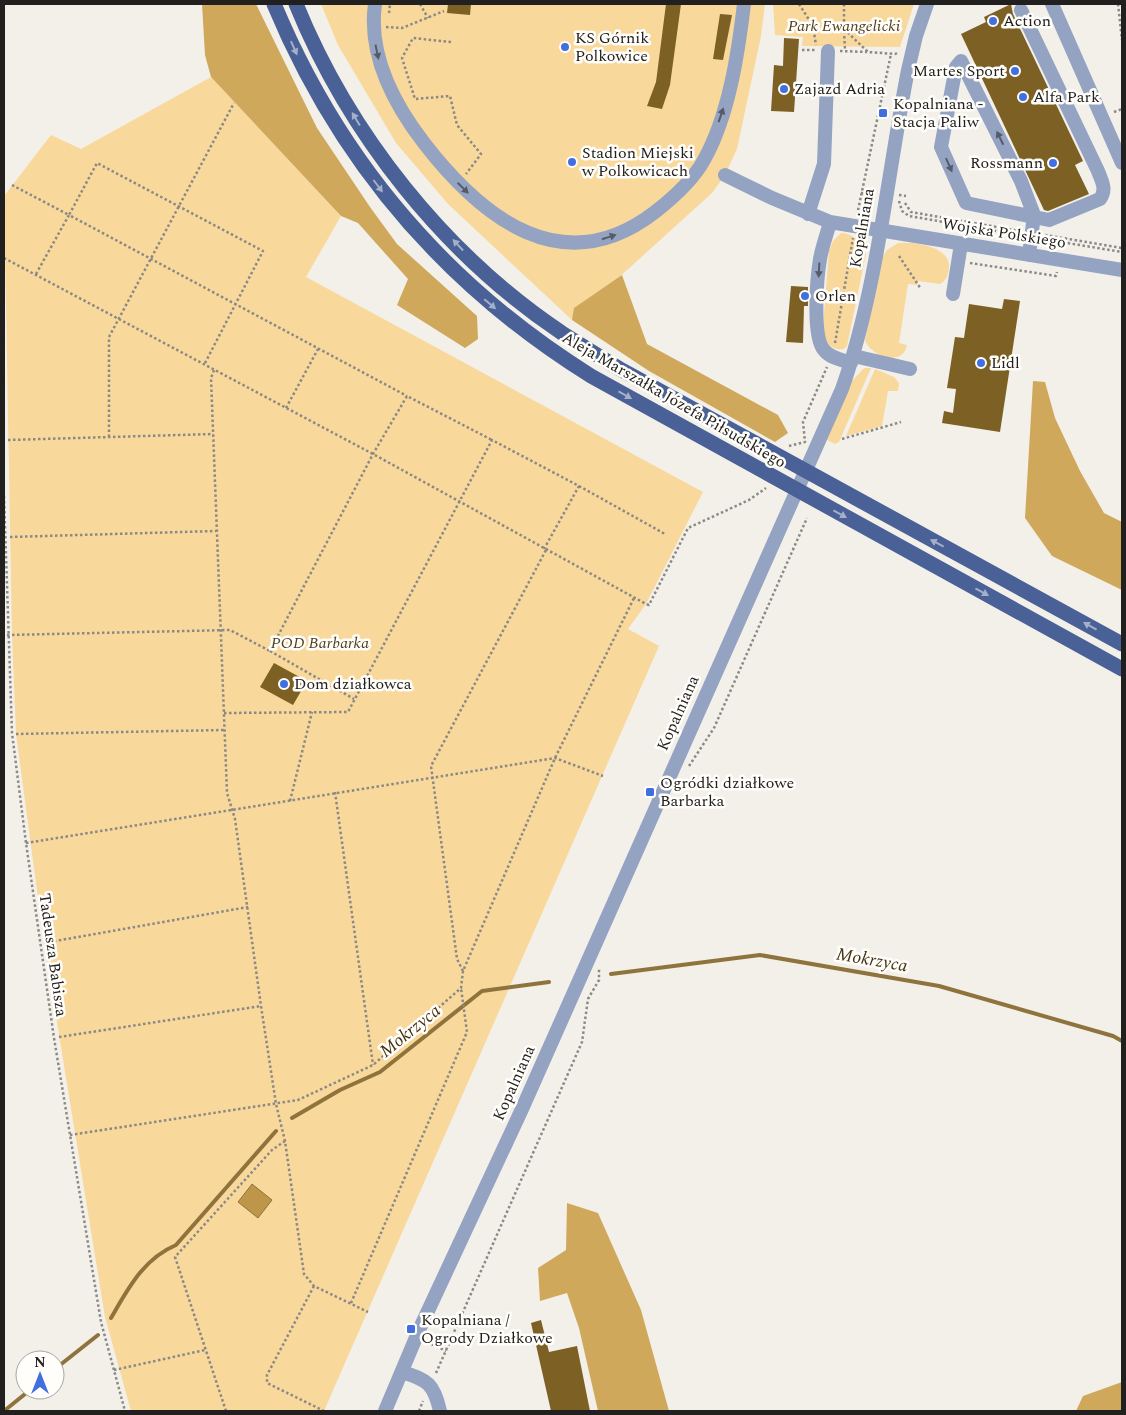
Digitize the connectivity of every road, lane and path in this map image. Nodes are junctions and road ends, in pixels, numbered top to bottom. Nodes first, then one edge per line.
1 (274, 4) edge
2 (296, 4) edge
3 (375, 4) edge
4 (420, 4) edge
5 (744, 4) edge
6 (799, 4) edge
7 (844, 4) edge
8 (927, 4) edge
9 (1052, 4) edge
10 (1118, 4) edge
11 (1021, 10) dead end
12 (444, 12) dead end
13 (428, 18) junction
14 (374, 26) junction
15 (844, 29) junction
16 (1122, 40) edge
17 (451, 42) dead end
18 (822, 50) joint
19 (845, 51) dead end
20 (234, 103) dead end
21 (1122, 110) edge
22 (1114, 112) dead end
23 (1122, 163) edge
24 (726, 175) dead end
25 (457, 183) junction
26 (12, 185) dead end
27 (861, 193) junction
28 (886, 197) junction
29 (905, 204) dead end
30 (180, 206) junction
31 (808, 214) junction
32 (69, 215) junction
33 (1034, 215) junction
34 (830, 222) junction
35 (856, 227) junction
36 (880, 230) junction
37 (1032, 235) junction
38 (961, 244) junction
39 (1122, 250) edge
40 (1029, 255) junction
41 (900, 256) dead end
42 (4, 258) edge
43 (153, 259) junction
44 (1122, 270) edge
45 (36, 274) junction
46 (921, 289) dead end
47 (953, 294) dead end
48 (237, 304) junction
49 (119, 320) junction
50 (318, 349) junction
51 (831, 356) junction
52 (852, 359) junction
53 (204, 365) junction
54 (910, 369) dead end
55 (214, 370) junction
56 (407, 396) junction
57 (286, 408) junction
58 (901, 422) dead end
59 (213, 434) junction
60 (109, 437) junction
61 (842, 439) dead end
62 (8, 440) dead end
63 (492, 440) junction
64 (787, 446) dead end
65 (373, 454) junction
66 (805, 472) junction
67 (579, 486) junction
68 (767, 487) dead end
69 (797, 491) junction
70 (4, 496) edge
71 (458, 502) junction
72 (807, 518) dead end
73 (216, 531) junction
74 (665, 534) dead end
75 (10, 537) dead end
76 (545, 549) junction
77 (634, 598) junction
78 (219, 630) junction
79 (7, 635) junction
80 (1122, 644) edge
81 (270, 651) junction
82 (1122, 669) edge
83 (354, 699) junction
84 (312, 712) junction
85 (224, 714) junction
86 (224, 730) junction
87 (16, 734) dead end
88 (555, 758) junction
89 (689, 767) dead end
90 (602, 776) dead end
91 (431, 777) junction
92 (335, 792) junction
93 (290, 801) junction
94 (232, 810) junction
95 (26, 842) junction
96 (248, 907) junction
97 (44, 942) dead end
98 (598, 962) dead end
99 (463, 971) junction
100 (461, 988) junction
101 (261, 1006) junction
102 (59, 1037) dead end
103 (373, 1065) junction
104 (276, 1104) junction
105 (70, 1135) junction
106 (285, 1141) junction
107 (314, 1286) junction
108 (351, 1303) junction
109 (368, 1312) dead end
110 (417, 1337) junction
111 (206, 1350) junction
112 (446, 1351) junction
113 (114, 1370) junction
114 (402, 1372) junction
115 (431, 1384) junction
116 (125, 1411) edge
117 (226, 1411) edge
118 (324, 1411) edge
119 (385, 1411) edge
120 (419, 1411) edge
121 (440, 1411) edge

1 -> 69 main road, Aleja Marszałka Józefa Piłsudskiego
66 -> 2 main road, Aleja Marszałka Józefa Piłsudskiego
3 - 14 street
4 - 13 path
25 -> 5 street
6 - 18 path
7 - 15 path
8 - 28 street, Kopalniana
9 - 23 street
10 - 16 path
11 - 33 street
12 - 13 path
13 - 14 path
14 -> 25 street
15 - 19 path
15 - 27 path
17 - 25 path
18 - 31 street
20 - 30 path
21 - 22 path
24 - 31 street, Wojska Polskiego
26 - 32 path
27 - 28 path
27 - 35 path
28 - 36 street, Kopalniana
28 - 37 path
29 - 37 path
30 - 32 path
30 - 43 path
30 - 48 path
31 - 34 street, Wojska Polskiego
32 - 43 path
32 - 45 path
33 -> 33 street
33 - 37 street
34 - 35 street, Wojska Polskiego
34 -> 51 street
35 - 36 street, Wojska Polskiego
35 - 51 path
36 - 38 street, Wojska Polskiego
36 - 52 street, Kopalniana
37 - 39 path
37 - 40 street
38 - 40 street, Wojska Polskiego
38 - 47 street
40 - 44 street, Wojska Polskiego
41 - 46 path
42 - 45 path
43 - 48 path
43 - 49 path
45 - 49 path
48 - 50 path
48 - 53 path
49 - 53 path
49 - 60 path
50 - 56 path
50 - 57 path
51 - 52 street
51 - 64 path
52 - 54 street
52 - 66 street, Kopalniana
53 - 55 path
55 - 57 path
55 - 59 path
56 - 63 path
56 - 65 path
57 - 65 path
58 - 61 path
59 - 60 path
59 - 73 path
60 - 62 path
63 - 67 path
63 - 71 path
65 - 71 path
65 - 81 path
66 - 69 street, Kopalniana
80 -> 66 main road, Aleja Marszałka Józefa Piłsudskiego
67 - 74 path
67 - 76 path
68 - 77 path
69 -> 82 main road, Aleja Marszałka Józefa Piłsudskiego
69 - 110 street, Kopalniana
70 - 79 path, Tadeusza Babisza
71 - 76 path
71 - 83 path
72 - 89 path
73 - 75 path
73 - 78 path
76 - 77 path
76 - 91 path
77 - 88 path
78 - 79 path
78 - 81 path
78 - 85 path
79 - 95 path, Tadeusza Babisza
81 - 83 path
83 - 84 path
84 - 85 path
84 - 93 path
85 - 86 path
86 - 87 path
86 - 94 path
88 - 90 path
88 - 91 path
88 - 99 path
91 - 92 path
91 - 99 path
92 - 93 path
92 - 103 path
93 - 94 path
94 - 95 path
94 - 96 path
95 - 105 path, Tadeusza Babisza
96 - 97 path
96 - 101 path
98 - 112 path
99 - 100 path
100 - 103 path
100 - 108 path
101 - 102 path
101 - 104 path
103 - 104 path
104 - 105 path
104 - 106 path
105 - 113 path, Tadeusza Babisza
106 - 107 path
106 - 111 path
107 - 108 path
107 - 118 path
108 - 109 path
110 - 112 path
110 - 114 street, Kopalniana
111 - 113 path
111 - 117 path
112 - 115 path
113 - 116 path, Tadeusza Babisza
114 - 115 street
114 - 119 street, Kopalniana
115 - 120 path
115 - 121 street

